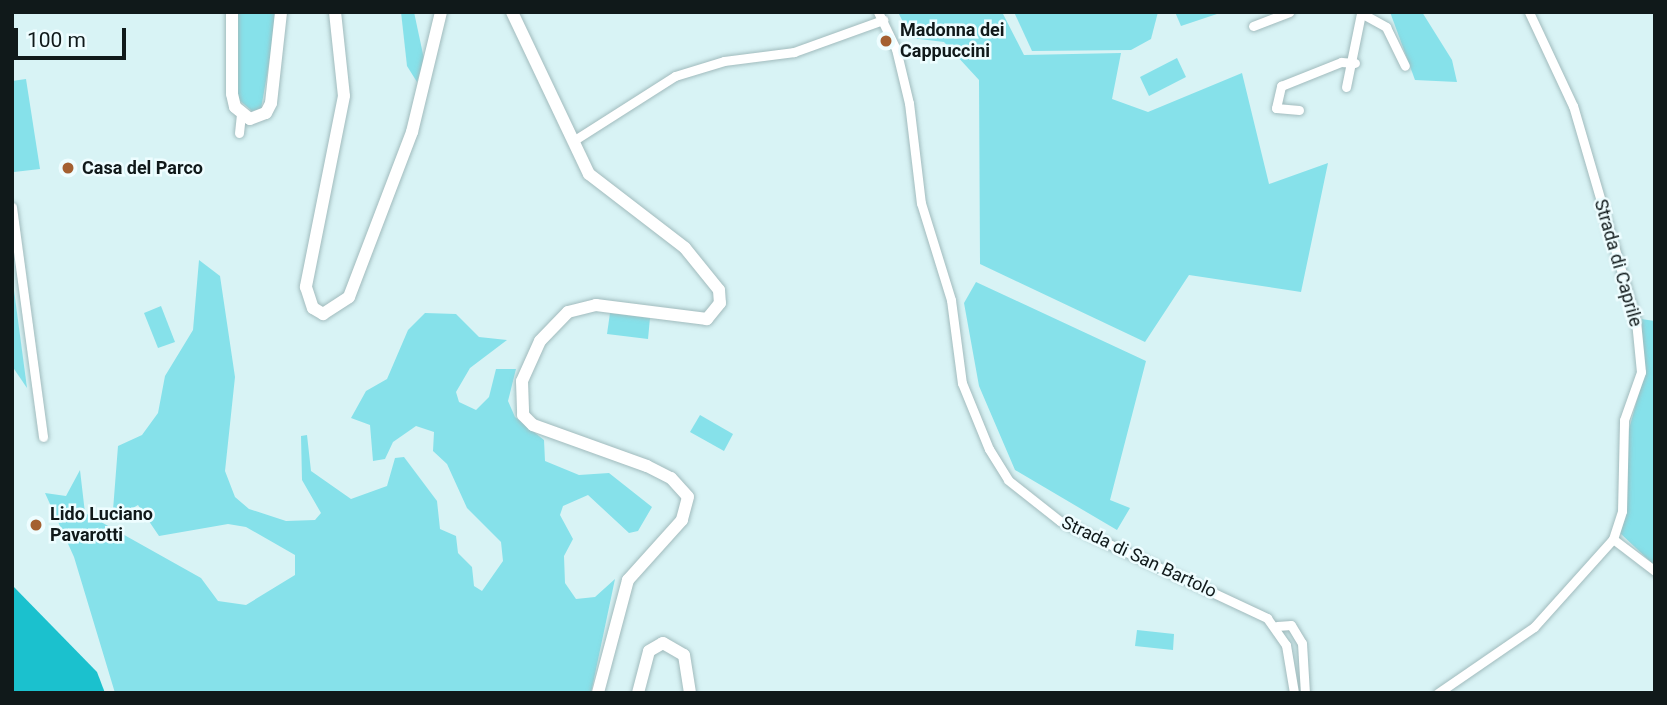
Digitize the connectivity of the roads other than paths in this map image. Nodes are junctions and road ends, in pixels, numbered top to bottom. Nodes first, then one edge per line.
1 (232, 12) edge
2 (281, 12) edge
3 (335, 12) edge
4 (441, 12) edge
5 (512, 12) edge
6 (1289, 12) edge
7 (1529, 12) edge
8 (1367, 13) edge
9 (880, 16) edge
10 (1254, 26) dead end
11 (1355, 63) junction
12 (1405, 66) dead end
13 (1346, 87) dead end
14 (1299, 110) dead end
15 (241, 115) junction
16 (239, 133) dead end
17 (573, 141) junction
18 (12, 207) edge
19 (43, 437) dead end
20 (1613, 539) junction
21 (1655, 571) edge
22 (1277, 626) junction
23 (598, 693) edge
24 (638, 693) edge
25 (690, 693) edge
26 (1293, 693) edge
27 (1305, 693) edge
28 (1438, 693) edge

1 - 15 street
2 - 15 street
3 - 4 street
5 - 17 street
6 - 10 street
7 - 20 street, Strada di Caprile
8 - 11 street
8 - 12 street
9 - 17 street
9 - 22 street, Strada di San Bartolo
11 - 13 street
11 - 14 street
15 - 16 street
17 - 23 street
18 - 19 street
20 - 21 street
20 - 28 street, Strada di Caprile
22 - 26 street
22 - 27 street, Strada di San Bartolo
24 - 25 street

